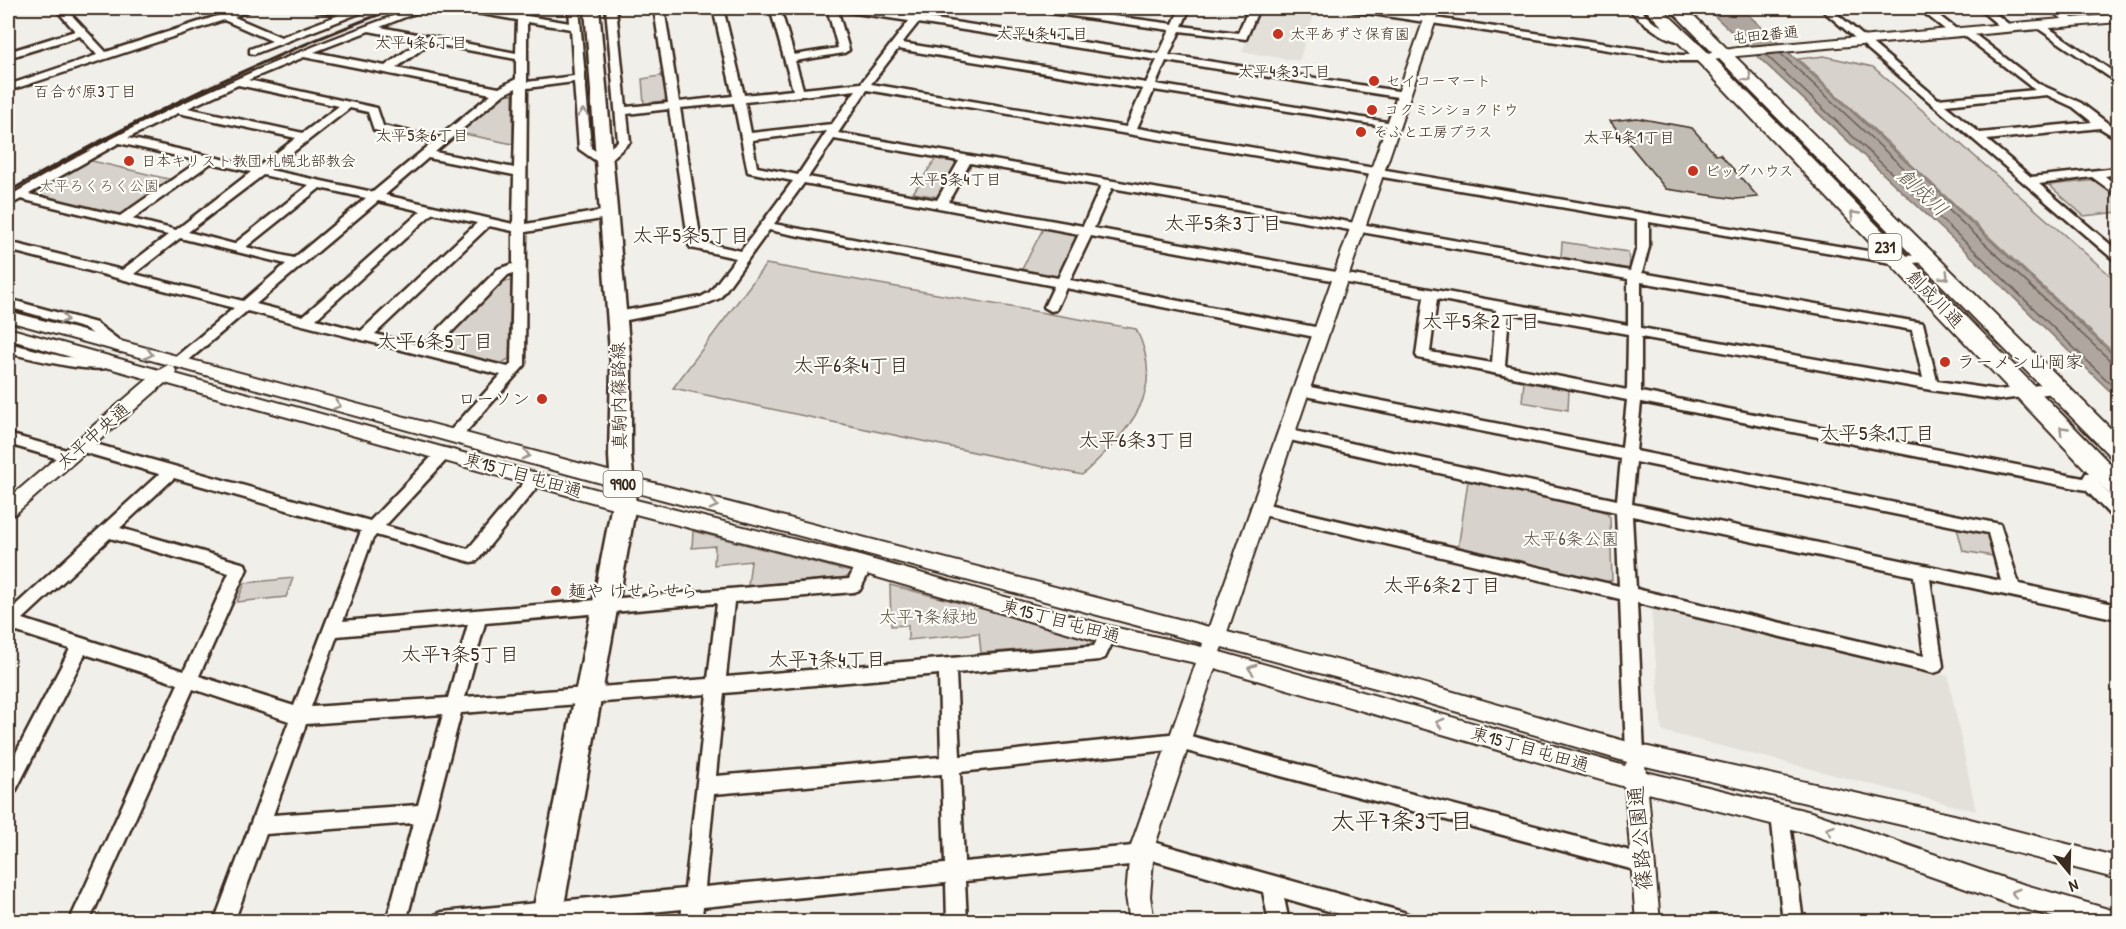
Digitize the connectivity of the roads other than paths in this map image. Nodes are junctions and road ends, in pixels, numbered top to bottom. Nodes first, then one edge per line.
1 (60, 8) edge
2 (245, 8) edge
3 (317, 8) edge
4 (368, 8) edge
5 (423, 8) edge
6 (465, 8) edge
7 (574, 8) edge
8 (592, 8) edge
9 (611, 8) edge
10 (659, 8) edge
11 (718, 8) edge
12 (775, 8) edge
13 (832, 8) edge
14 (842, 8) edge
15 (924, 8) edge
16 (1036, 8) edge
17 (1118, 8) edge
18 (1185, 8) edge
19 (1254, 8) edge
20 (1353, 8) edge
21 (1633, 8) edge
22 (1652, 8) edge
23 (1677, 8) edge
24 (1825, 8) edge
25 (1923, 8) edge
26 (1983, 8) edge
27 (2053, 8) edge
28 (856, 9) edge
29 (1054, 9) edge
30 (348, 14) junction
31 (1432, 14) edge
32 (224, 16) junction
33 (522, 18) junction
34 (1113, 18) junction
35 (2118, 18) edge
36 (914, 19) junction
37 (2073, 22) junction
38 (2040, 25) junction
39 (575, 27) junction
40 (1177, 27) junction
41 (365, 28) junction
42 (2008, 28) junction
43 (82, 32) junction
44 (1960, 32) junction
45 (429, 39) junction
46 (1682, 39) junction
47 (281, 41) junction
48 (1864, 42) junction
49 (894, 45) junction
50 (10, 50) edge
51 (254, 51) dead end
52 (301, 53) junction
53 (104, 56) junction
54 (1725, 56) junction
55 (521, 57) junction
56 (1163, 57) junction
57 (789, 58) junction
58 (1702, 58) junction
59 (387, 70) junction
60 (581, 78) junction
61 (2118, 80) edge
62 (235, 81) junction
63 (521, 84) junction
64 (864, 86) junction
65 (1149, 87) junction
66 (8, 88) edge
67 (2049, 92) junction
68 (500, 93) junction
69 (799, 93) junction
70 (1404, 95) junction
71 (739, 99) junction
72 (1937, 102) junction
73 (347, 105) junction
74 (673, 105) junction
75 (177, 109) junction
76 (622, 111) junction
77 (2103, 124) junction
78 (1394, 126) junction
79 (834, 131) junction
80 (1130, 131) junction
81 (2118, 136) edge
82 (305, 137) junction
83 (746, 137) junction
84 (1978, 137) junction
85 (117, 139) junction
86 (441, 142) junction
87 (426, 154) junction
88 (966, 159) junction
89 (208, 160) junction
90 (603, 161) junction
91 (260, 171) junction
92 (2118, 171) edge
93 (1377, 172) junction
94 (520, 173) junction
95 (2095, 174) junction
96 (800, 180) junction
97 (2030, 182) junction
98 (318, 184) junction
99 (1108, 185) junction
100 (2118, 192) edge
101 (375, 197) junction
102 (13, 199) edge
103 (940, 206) junction
104 (430, 209) junction
105 (608, 214) junction
106 (1643, 217) junction
107 (123, 220) junction
108 (486, 222) junction
109 (767, 226) junction
110 (1357, 227) junction
111 (519, 229) junction
112 (1086, 232) junction
113 (178, 234) junction
114 (8, 246) edge
115 (236, 248) junction
116 (745, 256) junction
117 (2118, 257) edge
118 (1927, 258) junction
119 (1898, 260) junction
120 (297, 263) junction
121 (519, 266) junction
122 (124, 275) junction
123 (1635, 277) junction
124 (1338, 278) junction
125 (1062, 283) junction
126 (1431, 295) junction
127 (8, 303) edge
128 (246, 306) junction
129 (1051, 307) dead end
130 (1503, 308) junction
131 (8, 316) edge
132 (617, 317) junction
133 (306, 321) junction
134 (1634, 332) junction
135 (1320, 333) junction
136 (8, 334) edge
137 (364, 336) junction
138 (8, 348) edge
139 (424, 351) junction
140 (118, 355) junction
141 (178, 362) junction
142 (1498, 370) junction
143 (511, 373) junction
144 (162, 377) junction
145 (1931, 385) junction
146 (2056, 388) junction
147 (1300, 390) junction
148 (2026, 392) junction
149 (1634, 396) junction
150 (1285, 434) junction
151 (8, 439) edge
152 (449, 445) junction
153 (2118, 450) edge
154 (75, 451) junction
155 (1628, 455) junction
156 (2092, 459) junction
157 (172, 471) junction
158 (536, 478) junction
159 (2091, 485) junction
160 (2118, 487) edge
161 (623, 493) junction
162 (1259, 508) junction
163 (1624, 508) junction
164 (8, 509) edge
165 (2118, 514) edge
166 (372, 528) junction
167 (107, 531) junction
168 (864, 566) junction
169 (1921, 571) junction
170 (2012, 590) junction
171 (1628, 595) junction
172 (726, 596) junction
173 (604, 606) junction
174 (2118, 612) edge
175 (478, 618) junction
176 (8, 622) edge
177 (331, 629) junction
178 (1108, 635) junction
179 (1214, 637) junction
180 (81, 645) junction
181 (1208, 657) junction
182 (947, 666) junction
183 (189, 680) junction
184 (717, 685) junction
185 (588, 697) junction
186 (454, 706) junction
187 (299, 716) junction
188 (1179, 741) junction
189 (1635, 754) junction
190 (951, 765) junction
191 (1635, 779) junction
192 (8, 786) edge
193 (705, 786) junction
194 (425, 813) junction
195 (1780, 815) junction
196 (259, 825) junction
197 (1141, 851) junction
198 (1642, 863) junction
199 (2118, 868) edge
200 (955, 873) junction
201 (1271, 884) junction
202 (693, 899) junction
203 (547, 917) edge
204 (1382, 918) edge
205 (79, 921) edge
206 (224, 921) edge
207 (396, 921) edge
208 (442, 921) edge
209 (691, 921) edge
210 (957, 921) edge
211 (1142, 921) edge
212 (1279, 921) edge
213 (1403, 921) edge
214 (1648, 921) edge
215 (1793, 921) edge
216 (2111, 921) edge

1 - 43 street
2 - 32 street
3 - 30 street
4 - 30 street
5 - 41 street
6 - 33 street
7 - 39 street
8 - 90 main road, 真駒内篠路線 / 9900
9 - 76 street
10 - 74 street
11 - 71 street
12 - 57 street
13 - 57 street
14 - 28 street
15 - 36 street
16 - 29 street
17 - 34 street
18 - 40 street
19 - 40 street
20 - 31 street
21 - 46 street
22 - 46 highway, 創成川通 / 231
23 - 54 highway, 創成川通 / 231
24 - 48 street
25 - 44 street
26 - 42 street
27 - 37 street
28 - 36 street
29 - 34 street
30 - 47 street
31 - 58 street
31 - 70 street
32 - 47 street
32 - 53 street
33 - 39 street
33 - 55 street
34 - 40 street
35 - 37 street, 屯田2番通
36 - 49 street
36 - 56 street
37 - 38 street, 屯田2番通
38 - 42 street, 屯田2番通
38 - 61 street
39 - 60 street
40 - 56 street
41 - 45 street
41 - 52 street
42 - 44 street, 屯田2番通
43 - 50 street
43 - 53 street
44 - 48 street, 屯田2番通
44 - 67 street
45 - 55 street
45 - 59 street
46 - 58 highway, 創成川通 / 231
47 - 51 street
48 - 54 street, 屯田2番通
48 - 72 street
49 - 64 street
49 - 65 street
52 - 59 street
52 - 62 street
53 - 66 street
54 - 58 street, 屯田2番通
54 -> 118 highway, 創成川通 / 231
55 - 63 street
56 - 65 street
56 - 70 street
57 - 69 street
119 -> 58 highway, 創成川通 / 231
59 - 68 street
60 - 63 street
90 -> 60 street
62 - 73 street
62 - 75 street
63 - 68 street
63 - 94 street
64 - 69 street
64 - 79 street
64 - 80 street
65 - 78 street
65 - 80 street
67 - 72 street
67 - 77 street
68 - 86 street
69 - 71 street
70 - 78 street
71 - 74 street
71 - 83 street
72 - 84 street
73 - 82 street
73 - 86 street
74 - 76 street
74 - 116 street
75 - 82 street
75 - 85 street
76 - 90 street
77 - 81 street
77 - 84 street
78 - 93 street
79 - 83 street
79 - 88 street
79 - 96 street
80 - 93 street
82 - 91 street
83 - 96 street
84 - 97 street
85 - 89 street
85 - 102 street
86 - 87 street
87 - 94 street
87 - 101 street
88 - 99 street
88 - 103 street
89 - 91 street
89 - 107 street
90 - 105 main road, 真駒内篠路線 / 9900
91 - 98 street
91 - 113 street
92 - 95 street
93 - 106 street
93 - 110 street
94 - 111 street
95 - 97 street
95 - 100 street
96 - 103 street
96 - 109 street
97 - 117 street
98 - 101 street
98 - 115 street
99 - 110 street
99 - 112 street
101 - 104 street
101 - 120 street
102 - 107 street
103 - 112 street
104 - 108 street
104 - 133 street
105 - 111 street
105 - 132 main road, 真駒内篠路線 / 9900
106 - 119 street
106 - 123 street
107 - 113 street
108 - 111 street
108 - 137 street
109 - 116 street
109 - 125 street
110 - 123 street
110 - 124 street
111 - 121 street
112 - 124 street
112 - 125 street
113 - 115 street
113 - 122 street
114 - 122 street
115 - 120 street
116 - 132 street
118 - 119 street
118 -> 146 highway, 創成川通 / 231
119 - 148 highway, 創成川通 / 231
120 - 128 street
121 - 139 street
121 - 143 street
122 - 128 street
123 - 134 street
123 - 145 street
124 - 126 street
124 - 135 street
125 - 129 street
125 - 135 street
126 - 130 street
126 - 142 street
127 -> 140 street
128 - 133 street
128 - 141 street
130 - 134 street
130 - 142 street
131 - 140 street, 東15丁目屯田通
132 - 161 main road, 真駒内篠路線 / 9900
133 - 137 street
134 - 145 street
134 - 149 street
135 - 147 street
136 - 140 street, 東15丁目屯田通
137 - 139 street
138 - 140 street
139 - 143 street
140 -> 141 street, 東15丁目屯田通
140 - 144 street, 東15丁目屯田通
141 - 144 street, 太平中央通
141 -> 152 street, 東15丁目屯田通
142 - 149 street
143 - 152 street
144 - 152 street, 東15丁目屯田通
144 - 154 street, 太平中央通
145 - 148 street
146 - 148 street
146 - 153 highway, 創成川通 / 231
147 - 150 street
147 - 155 street
156 -> 148 highway, 創成川通 / 231
149 - 155 street
149 - 159 street
150 - 162 street
150 - 163 street
151 - 154 street
152 - 158 street, 東15丁目屯田通
152 -> 161 street, 東15丁目屯田通
152 - 166 street
154 - 157 street
154 - 164 street, 太平中央通
155 - 163 street
155 - 170 street
156 - 159 street
156 - 160 highway, 創成川通 / 231
157 - 166 street
157 - 167 street
158 - 161 street, 東15丁目屯田通
158 - 166 street
159 - 165 street
161 - 168 street, 東15丁目屯田通
161 - 173 main road, 真駒内篠路線 / 9900
161 -> 179 street, 東15丁目屯田通
162 - 171 street
162 - 179 street
163 - 169 street
163 - 171 street
166 - 177 street
167 - 176 street
167 - 183 street
168 - 172 street
168 - 178 street, 東15丁目屯田通
169 - 170 street
169 - 171 street
170 - 174 street
171 - 189 street
172 - 173 street
172 - 184 street
173 - 175 street
173 - 185 main road, 真駒内篠路線 / 9900
175 - 177 street
175 - 186 street
176 - 180 street
177 - 187 street
178 - 181 street, 東15丁目屯田通
178 - 182 street
179 - 181 street
179 - 189 street, 東15丁目屯田通
180 - 183 street
180 - 192 street
181 - 188 street
191 -> 181 street, 東15丁目屯田通
182 - 184 street
182 - 190 street
183 - 187 street
183 - 205 street
184 - 185 street
184 - 193 street
185 - 186 street
185 - 203 main road, 真駒内篠路線 / 9900
186 - 187 street
186 - 194 street
187 - 196 street
188 - 190 street
188 - 197 street
188 - 198 street
189 - 191 street, 篠路公園通
189 - 199 street, 東15丁目屯田通
190 - 193 street
190 - 200 street
191 - 195 street, 東15丁目屯田通
191 - 198 street, 篠路公園通
193 - 202 street
194 - 196 street
194 - 207 street
195 - 215 street
216 -> 195 street, 東15丁目屯田通
196 - 206 street
197 - 200 street
197 - 201 street
197 - 211 street
198 - 214 street, 篠路公園通
200 - 202 street
200 - 210 street
201 - 204 street
201 - 212 street
202 - 203 street
202 - 209 street
203 - 208 street
204 - 213 street

